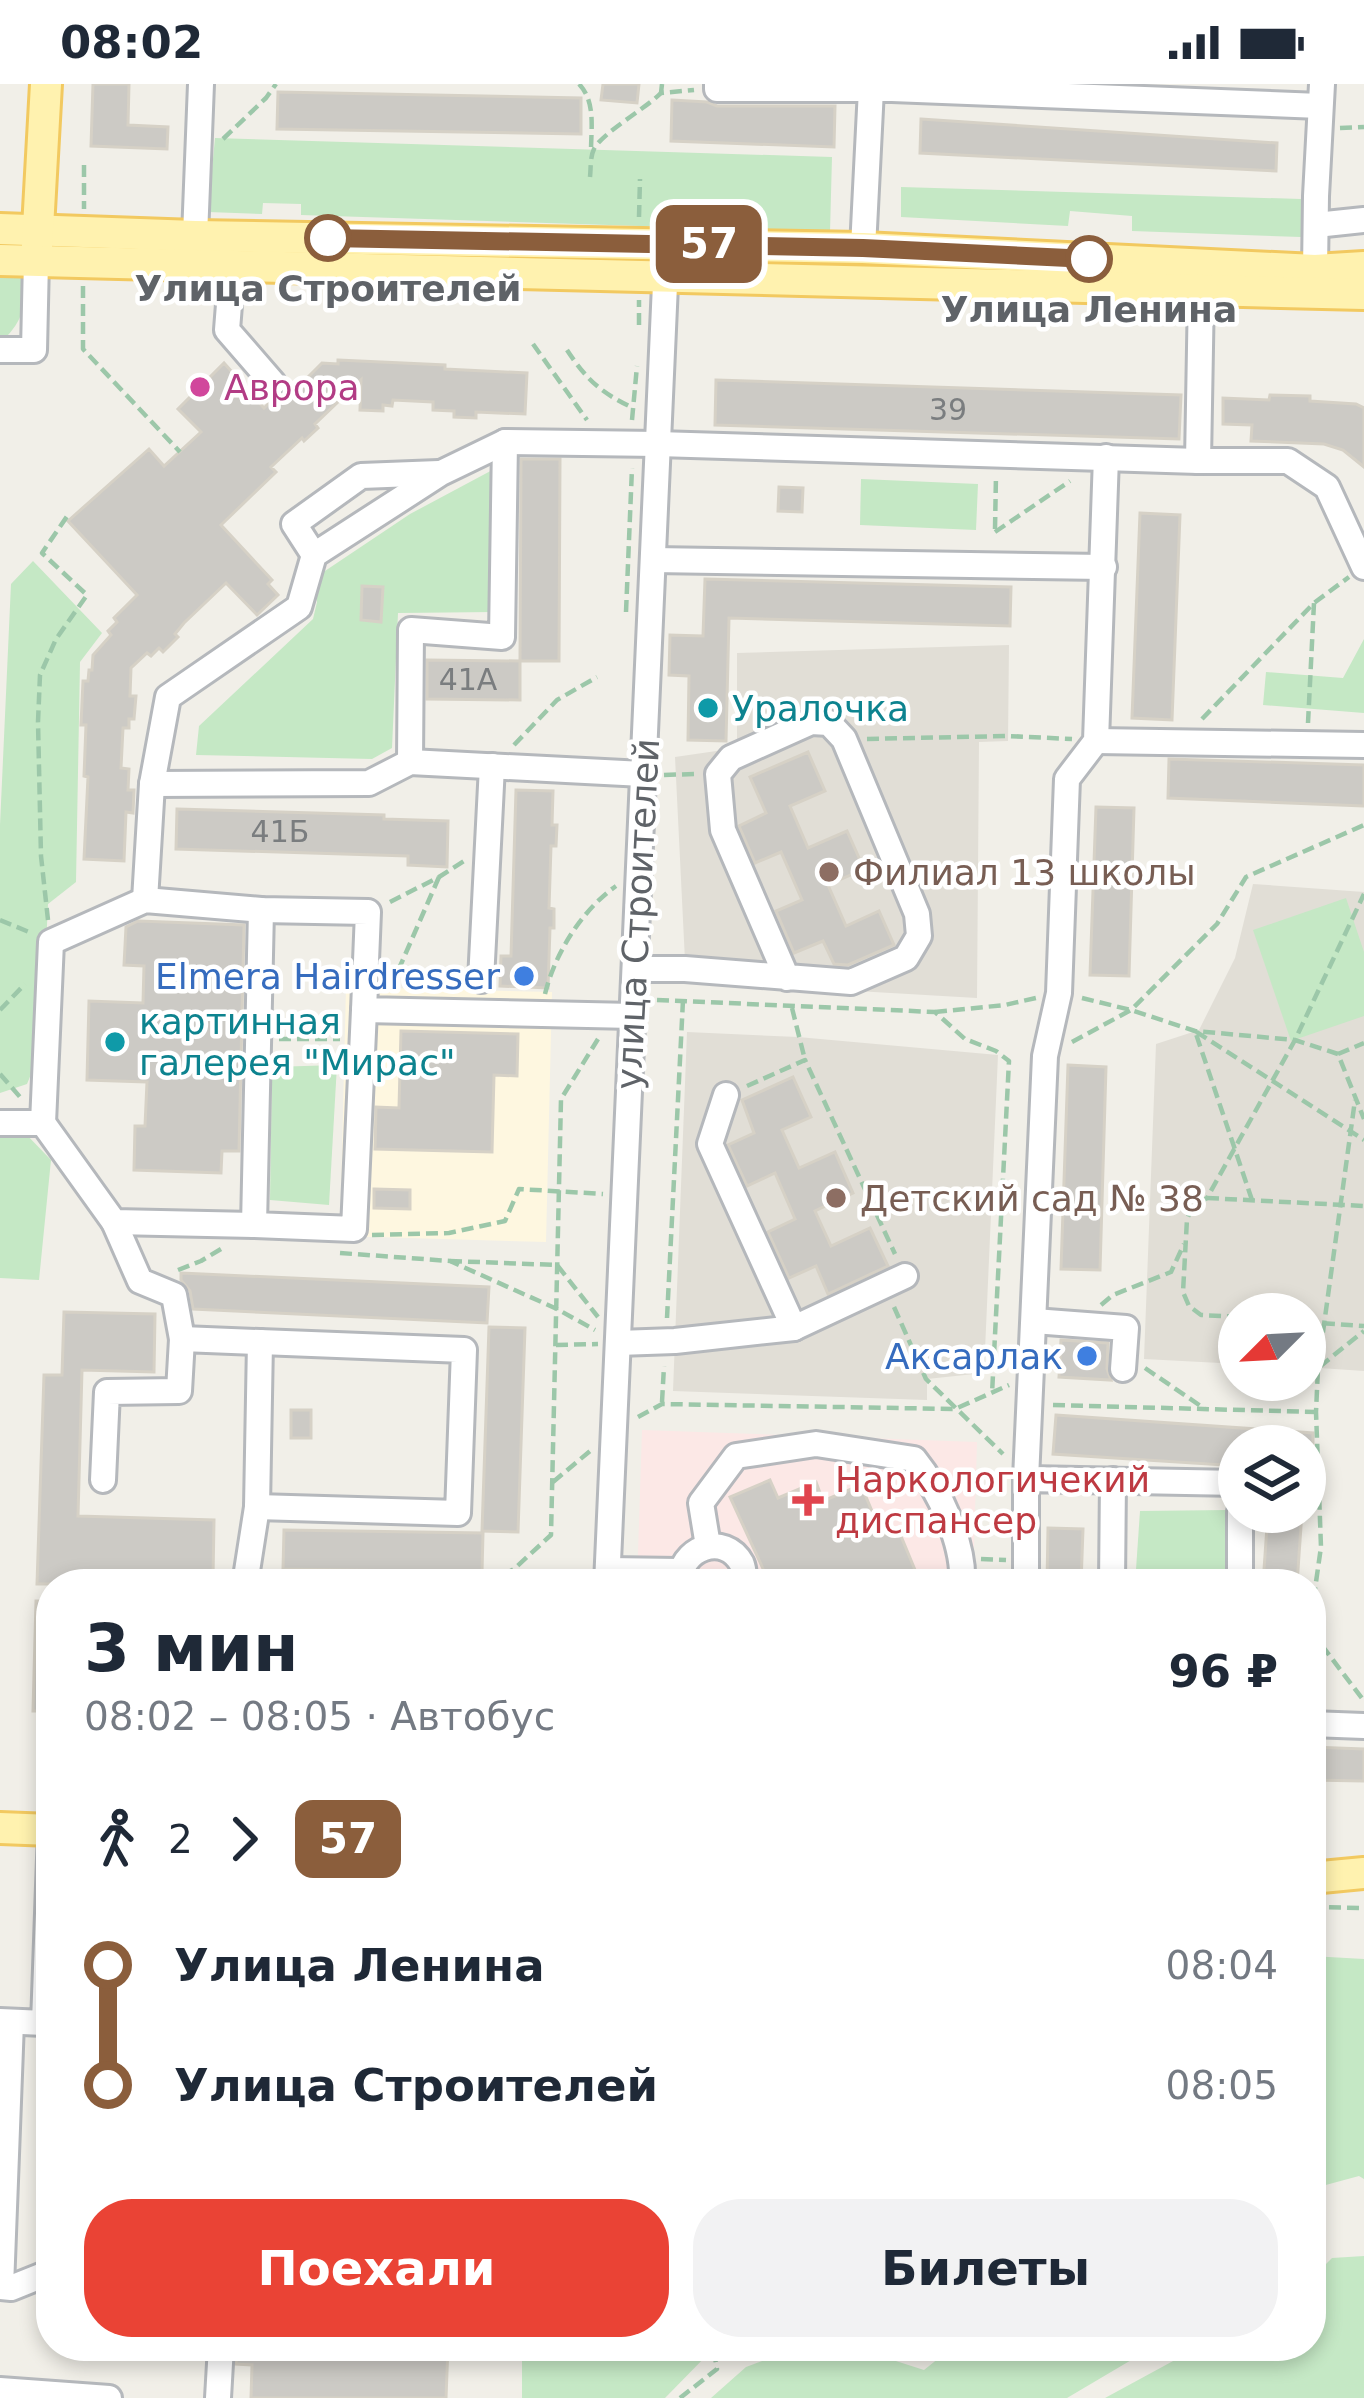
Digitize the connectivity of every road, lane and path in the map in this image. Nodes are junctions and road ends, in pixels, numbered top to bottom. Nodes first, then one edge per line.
1 (46, 84) edge
2 (201, 84) edge
3 (276, 84) edge
4 (579, 84) edge
5 (662, 84) edge
6 (717, 86) edge
7 (885, 88) edge
8 (994, 88) edge
9 (661, 93) junction
10 (1321, 95) edge
11 (591, 152) junction
12 (197, 163) junction
13 (590, 178) dead end
14 (1364, 220) edge
15 (1316, 225) junction
16 (0, 229) edge
17 (195, 236) junction
18 (667, 243) junction
19 (37, 244) junction
20 (863, 248) junction
21 (0, 260) edge
22 (232, 266) junction
23 (1364, 268) edge
24 (1315, 270) junction
25 (665, 276) junction
26 (1201, 291) junction
27 (1364, 294) edge
28 (533, 344) dead end
29 (0, 350) edge
30 (567, 350) dead end
31 (638, 356) dead end
32 (272, 382) dead end
33 (131, 400) dead end
34 (631, 407) junction
35 (505, 442) junction
36 (604, 444) junction
37 (645, 444) junction
38 (180, 452) dead end
39 (997, 454) junction
40 (1106, 457) junction
41 (1198, 461) junction
42 (441, 473) junction
43 (1069, 482) dead end
44 (70, 512) dead end
45 (995, 532) junction
46 (314, 555) junction
47 (653, 560) junction
48 (994, 565) junction
49 (1104, 567) junction
50 (1364, 567) edge
51 (1314, 603) junction
52 (625, 631) dead end
53 (597, 677) dead end
54 (844, 739) junction
55 (1096, 740) junction
56 (1181, 740) junction
57 (1307, 742) junction
58 (1364, 746) edge
59 (410, 762) junction
60 (492, 766) junction
61 (654, 774) junction
62 (718, 774) junction
63 (152, 784) junction
64 (1364, 825) edge
65 (488, 844) junction
66 (439, 877) junction
67 (1364, 893) edge
68 (145, 900) junction
69 (616, 908) dead end
70 (261, 910) junction
71 (368, 912) junction
72 (0, 920) edge
73 (51, 942) junction
74 (635, 969) junction
75 (787, 978) junction
76 (481, 980) dead end
77 (1059, 992) junction
78 (683, 1000) junction
79 (792, 1006) junction
80 (627, 1010) junction
81 (1131, 1010) junction
82 (373, 1011) junction
83 (935, 1012) junction
84 (541, 1014) junction
85 (1195, 1031) junction
86 (260, 1039) junction
87 (364, 1040) junction
88 (1295, 1040) junction
89 (1364, 1043) edge
90 (1338, 1054) junction
91 (1045, 1057) junction
92 (805, 1060) junction
93 (1272, 1082) junction
94 (727, 1095) joint
95 (1355, 1099) junction
96 (1364, 1119) edge
97 (0, 1123) edge
98 (43, 1123) junction
99 (1351, 1131) junction
100 (1364, 1140) edge
101 (1233, 1151) junction
102 (557, 1193) junction
103 (625, 1195) junction
104 (1208, 1198) junction
105 (1252, 1201) junction
106 (1340, 1204) junction
107 (1364, 1206) edge
108 (114, 1222) junction
109 (254, 1225) junction
110 (356, 1235) dead end
111 (1186, 1240) junction
112 (227, 1245) dead end
113 (338, 1253) dead end
114 (450, 1261) junction
115 (557, 1265) junction
116 (171, 1273) dead end
117 (894, 1281) junction
118 (557, 1309) junction
119 (1218, 1316) edge
120 (1034, 1321) junction
121 (1326, 1323) joint
122 (1079, 1324) junction
123 (794, 1328) junction
124 (1364, 1328) edge
125 (182, 1339) junction
126 (666, 1340) junction
127 (260, 1342) junction
128 (618, 1343) junction
129 (556, 1345) junction
130 (1326, 1361) edge
131 (1133, 1368) joint
132 (1030, 1375) junction
133 (992, 1394) junction
134 (1316, 1401) edge
135 (662, 1404) junction
136 (1029, 1404) junction
137 (955, 1408) junction
138 (1205, 1409) junction
139 (1316, 1412) junction
140 (614, 1430) junction
141 (1026, 1479) junction
142 (104, 1480) dead end
143 (1113, 1480) junction
144 (1218, 1482) edge
145 (552, 1483) junction
146 (257, 1507) junction
147 (1240, 1533) edge
148 (708, 1546) junction
149 (247, 1569) edge
150 (514, 1569) edge
151 (608, 1569) edge
152 (683, 1569) edge
153 (743, 1569) edge
154 (961, 1569) edge
155 (1027, 1569) edge
156 (1112, 1569) edge
157 (1240, 1569) edge
158 (1318, 1569) edge
159 (1326, 1651) edge
160 (1364, 1701) edge
161 (1326, 1725) edge
162 (1364, 1726) edge
163 (0, 1828) edge
164 (36, 1829) edge
165 (1364, 1873) edge
166 (1326, 1877) edge
167 (1326, 1907) edge
168 (1364, 1908) edge
169 (6, 2022) edge
170 (36, 2023) edge
171 (36, 2278) edge
172 (0, 2287) edge
173 (220, 2361) edge
174 (716, 2361) edge
175 (0, 2390) edge
176 (109, 2398) edge
177 (218, 2398) edge
178 (680, 2398) edge

1 - 19 main road
2 - 12 street
3 - 12 path
4 - 11 path
5 - 9 path
6 - 7 street
6 - 9 path
7 - 8 street
7 - 20 street
8 - 10 street
9 - 11 path
10 - 15 street
11 - 13 path
12 - 17 street
14 - 15 street
15 - 24 street
16 - 19 main road
17 - 18 main road
17 - 19 main road
18 - 20 main road
18 - 25 street, улица Строителей
19 - 21 main road
19 - 22 main road
19 - 29 street
20 - 24 main road
22 - 25 main road
22 - 32 street
23 - 24 main road
25 - 26 main road
25 - 37 street, улица Строителей
26 - 27 main road
26 - 41 street
28 - 36 path
30 - 34 path
31 - 34 path
33 - 38 path
34 - 37 path
35 - 36 street
35 - 42 street
35 - 59 street
36 - 37 street
37 - 39 street
37 - 47 street, улица Строителей
37 - 52 path
39 - 40 street
39 - 45 path
40 - 41 street
40 - 49 street
41 - 50 street
42 - 46 street
42 - 46 street
43 - 45 path
44 - 73 path
45 - 48 path
46 - 63 street
47 - 48 street
47 - 61 street, улица Строителей
48 - 49 street
49 - 55 street
50 - 51 path
51 - 56 path
51 - 57 path
53 - 60 path
54 - 55 path
54 - 62 street
54 - 75 street
55 - 56 street
55 - 77 street
56 - 57 street
57 - 58 street
59 - 60 street
59 - 63 street
60 - 61 street
60 - 65 street
61 - 62 path
61 - 74 street, улица Строителей
62 - 75 street
63 - 68 street
64 - 81 path
65 - 66 path
65 - 76 street
66 - 71 path
66 - 82 path
67 - 88 path
68 - 70 street
68 - 73 street
69 - 84 path
70 - 71 street
70 - 86 street
71 - 82 street
72 - 73 path
73 - 98 street
74 - 75 street
74 - 80 street, улица Строителей
77 - 81 path
77 - 83 path
77 - 91 street
78 - 79 path
78 - 80 path
78 - 126 path
79 - 83 path
79 - 92 path
80 - 84 street
80 - 102 path
80 - 103 street, улица Строителей
81 - 85 path
81 - 91 path
82 - 84 street
82 - 87 street
83 - 133 path
85 - 88 path
85 - 93 path
85 - 101 path
86 - 87 path
86 - 109 street
87 - 109 street
88 - 90 path
88 - 93 path
89 - 90 path
90 - 95 path
91 - 120 street
92 - 94 path
92 - 117 path
93 - 99 path
93 - 101 path
94 - 123 street
95 - 96 path
95 - 99 path
97 - 98 street
98 - 108 street
99 - 100 path
99 - 106 path
101 - 104 path
101 - 105 path
102 - 103 path
102 - 110 path
102 - 115 path
103 - 128 street, улица Строителей
104 - 105 path
104 - 111 path
105 - 106 path
106 - 107 path
106 - 121 path
108 - 109 street
108 - 125 street
111 - 119 path
111 - 122 path
112 - 116 path
113 - 114 path
114 - 115 path
114 - 118 path
115 - 118 path
115 - 128 path
117 - 123 street
117 - 137 path
118 - 128 path
118 - 129 path
120 - 122 street
120 - 132 street
121 - 124 path
122 - 131 street
123 - 126 street
124 - 130 path
125 - 127 street
125 - 142 street
126 - 128 street
126 - 135 path
127 - 146 street
127 - 146 street
128 - 129 path
128 - 140 street, улица Строителей
129 - 145 path
131 - 138 path
132 - 133 path
132 - 136 street
133 - 137 path
134 - 139 path
135 - 137 path
135 - 140 path
136 - 138 path
136 - 141 street
137 - 141 path
138 - 139 path
139 - 158 path
140 - 145 path
140 - 151 street, улица Строителей
141 - 143 street
141 - 155 street
143 - 144 street
143 - 156 street
145 - 150 path
146 - 149 street
147 - 157 street
148 - 152 street
148 - 153 street
148 - 154 street
159 - 160 path
161 - 162 street
163 - 164 main road
165 - 166 main road
167 - 168 path
169 - 170 street
169 - 172 street
171 - 172 street
173 - 177 street
174 - 178 path
175 - 176 street

